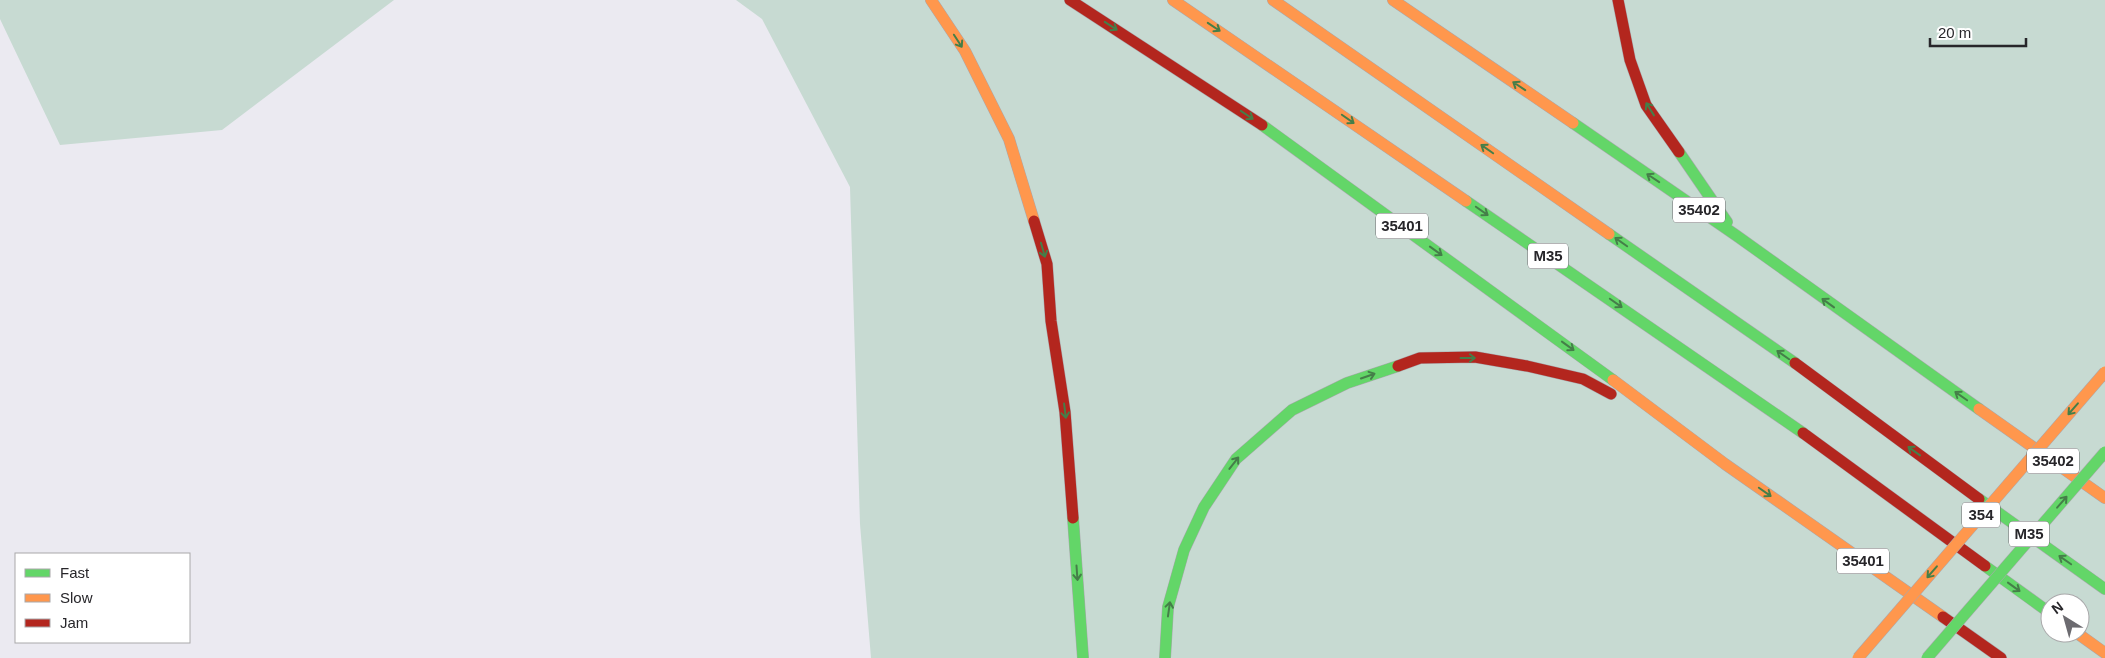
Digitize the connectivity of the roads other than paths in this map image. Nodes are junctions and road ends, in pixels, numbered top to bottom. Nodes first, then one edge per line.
1 (931, 0) edge
2 (1070, 0) edge
3 (1173, 0) edge
4 (1273, 0) edge
5 (1393, 0) edge
6 (1618, 0) edge
7 (1737, 236) junction
8 (2105, 372) edge
9 (2105, 452) edge
10 (1725, 464) junction
11 (2105, 498) edge
12 (2105, 588) edge
13 (2040, 606) edge
14 (2090, 642) edge
15 (2105, 653) edge
16 (1083, 658) edge
17 (1165, 658) edge
18 (1858, 658) edge
19 (1927, 658) edge
20 (2001, 658) edge

1 -> 16 main road
2 -> 10 main road, 35401
3 -> 13 main road, M35
12 -> 4 main road, M35
7 -> 5 main road, 35402
7 -> 6 main road
11 -> 7 main road, 35402
8 -> 18 main road, 354, bridge
19 -> 9 main road, bridge
17 -> 10 main road
10 -> 20 main road, 35401
14 - 15 main road

